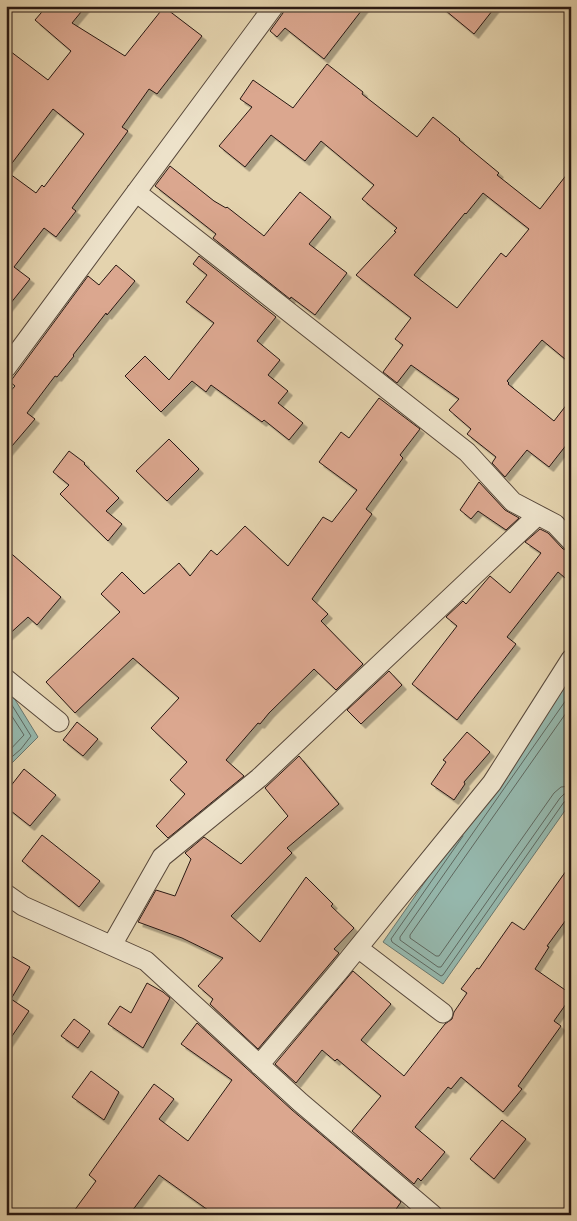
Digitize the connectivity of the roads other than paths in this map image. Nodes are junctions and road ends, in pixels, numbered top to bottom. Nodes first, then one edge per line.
1 (274, 6) edge
2 (136, 192) junction
3 (6, 368) edge
4 (538, 515) junction
5 (571, 540) edge
6 (571, 659) edge
7 (6, 679) edge
8 (59, 722) dead end
9 (6, 894) edge
10 (112, 946) junction
11 (358, 948) junction
12 (443, 1014) dead end
13 (260, 1065) junction
14 (433, 1215) edge

1 - 2 street
2 - 3 street
2 - 4 street
4 - 5 street
4 - 10 street
6 - 11 street
7 - 8 street
9 - 10 street
10 - 13 street
11 - 12 street
11 - 13 street
13 - 14 street

